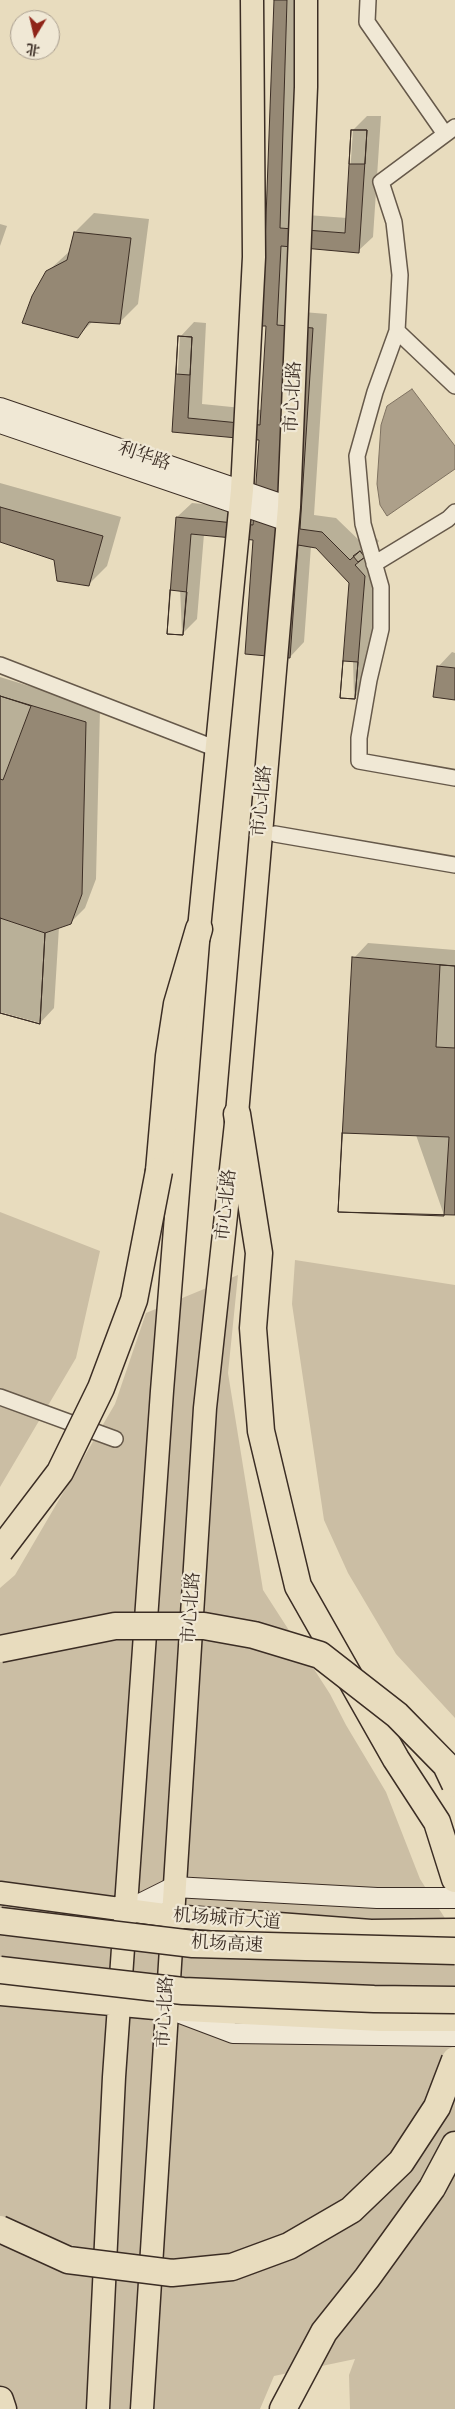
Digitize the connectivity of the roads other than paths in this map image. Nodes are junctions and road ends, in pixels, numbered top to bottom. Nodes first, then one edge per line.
1 (252, 0) edge
2 (306, 0) edge
3 (368, 0) edge
4 (450, 130) edge
5 (397, 331) junction
6 (455, 386) edge
7 (0, 408) edge
8 (0, 423) edge
9 (241, 498) junction
10 (455, 512) edge
11 (288, 514) junction
12 (374, 564) junction
13 (0, 665) edge
14 (217, 749) junction
15 (455, 778) edge
16 (275, 834) dead end
17 (455, 865) edge
18 (199, 928) junction
19 (237, 1114) junction
20 (0, 1397) edge
21 (115, 1440) dead end
22 (0, 1551) edge
23 (0, 1649) edge
24 (455, 1784) edge
25 (455, 1878) edge
26 (174, 1887) junction
27 (0, 1893) edge
28 (455, 1898) edge
29 (126, 1910) junction
30 (172, 1916) junction
31 (0, 1921) edge
32 (455, 1930) edge
33 (455, 1951) edge
34 (0, 1970) edge
35 (0, 1994) edge
36 (455, 2000) edge
37 (119, 2004) junction
38 (166, 2009) junction
39 (455, 2020) edge
40 (455, 2036) edge
41 (455, 2060) edge
42 (455, 2145) edge
43 (0, 2229) edge
44 (0, 2400) edge
45 (3, 2409) edge
46 (98, 2409) edge
47 (142, 2409) edge
48 (283, 2409) edge

1 - 9 main road
2 - 11 main road, 市心北路
3 - 4 street
4 - 5 street
5 - 6 street
5 - 12 street
7 - 9 street, 利华路
8 - 9 street, 利华路
9 - 11 street, 利华路
9 - 14 main road
10 - 12 street
11 - 19 main road, 市心北路
12 - 15 street
13 - 14 street
14 - 18 main road
16 - 17 street
18 - 22 highway, bridge
18 - 29 main road
19 - 25 highway, bridge
19 - 26 main road, 市心北路
20 - 21 street
23 - 24 highway, bridge
26 - 28 street
26 - 29 street
26 - 30 main road, 市心北路
27 - 29 main road, 机场城市大道
29 - 30 main road, 机场城市大道
29 - 37 main road
30 - 32 main road, 机场城市大道
30 - 38 main road, 市心北路
31 - 33 highway, 机场高速, bridge
34 - 36 highway, bridge
35 - 37 main road
37 - 38 main road
37 - 46 main road
38 - 39 main road
38 - 40 street
38 - 47 main road, 市心北路
41 - 43 highway, bridge
42 - 48 highway
44 - 45 highway

